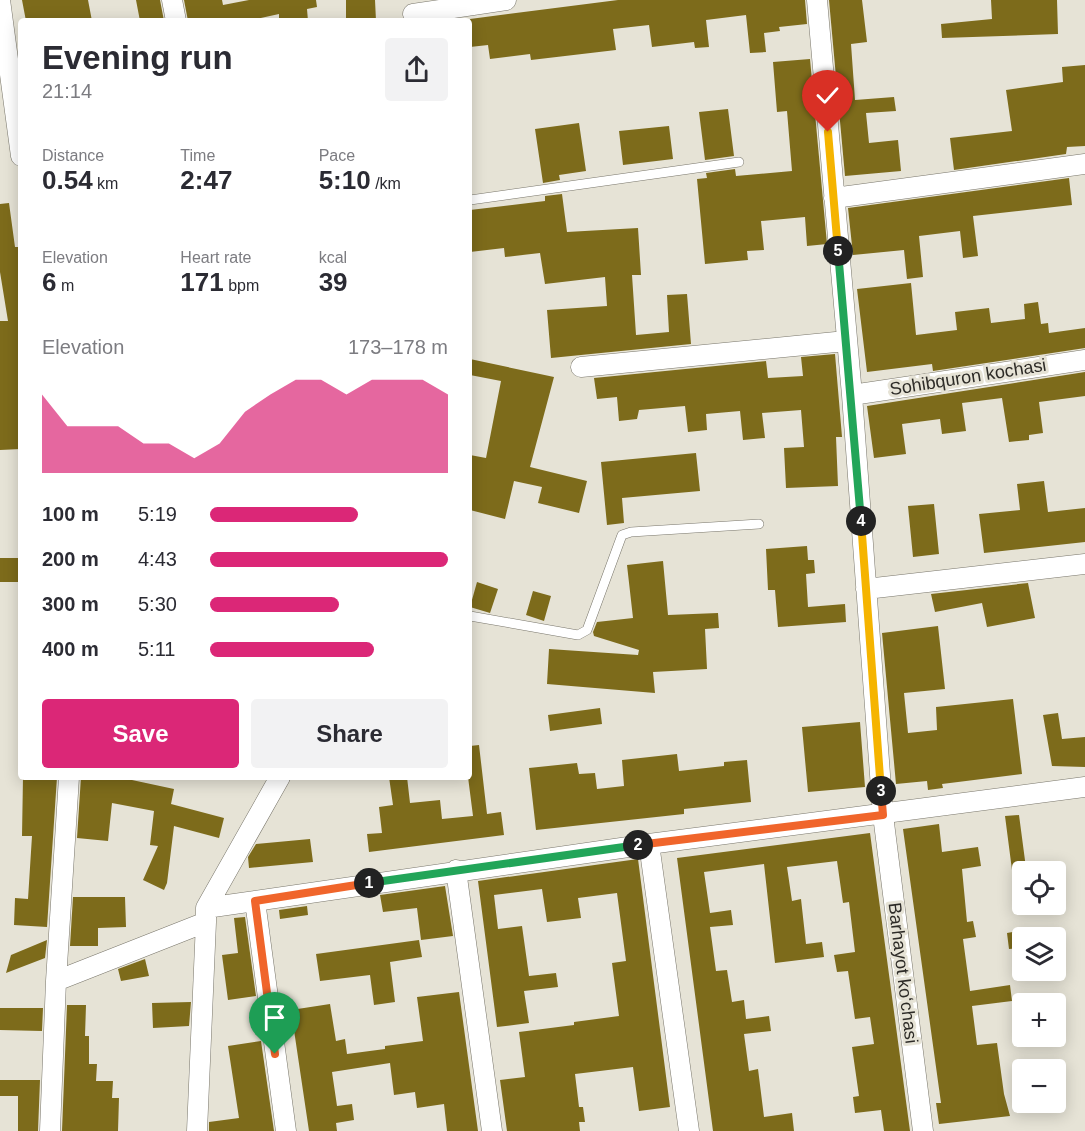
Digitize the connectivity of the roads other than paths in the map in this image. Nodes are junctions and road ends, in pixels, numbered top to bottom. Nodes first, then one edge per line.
1 (0, 0) edge
2 (172, 0) edge
3 (506, 0) edge
4 (817, 0) edge
5 (413, 12) edge
6 (175, 18) edge
7 (18, 134) edge
8 (739, 162) dead end
9 (1085, 164) edge
10 (834, 198) junction
11 (472, 200) edge
12 (846, 341) junction
13 (1085, 360) edge
14 (581, 367) dead end
15 (852, 395) junction
16 (759, 524) dead end
17 (1085, 564) edge
18 (866, 589) junction
19 (472, 616) edge
20 (69, 780) edge
21 (278, 780) edge
22 (1085, 787) edge
23 (883, 815) junction
24 (649, 844) junction
25 (456, 870) junction
26 (255, 901) junction
27 (206, 915) junction
28 (56, 981) junction
29 (50, 1131) edge
30 (197, 1131) edge
31 (286, 1131) edge
32 (492, 1131) edge
33 (689, 1131) edge
34 (923, 1131) edge

1 - 7 street
2 - 6 street
3 - 5 street
4 - 10 street, Barhayot koʻchasi
8 - 11 lane
9 - 10 street
10 - 12 street, Barhayot koʻchasi
12 - 14 street
12 - 15 street, Barhayot koʻchasi
13 - 15 street, Sohibquron kochasi
15 - 18 street, Barhayot koʻchasi
16 - 19 lane
17 - 18 street
18 - 23 street, Barhayot koʻchasi
20 - 28 street
21 - 27 street
22 - 23 street
23 - 24 street
23 - 34 street, Barhayot koʻchasi
24 - 25 street
24 - 33 street
25 - 26 street
25 - 32 street
26 - 27 street
26 - 31 street
27 - 28 street
27 - 30 street
28 - 29 street

